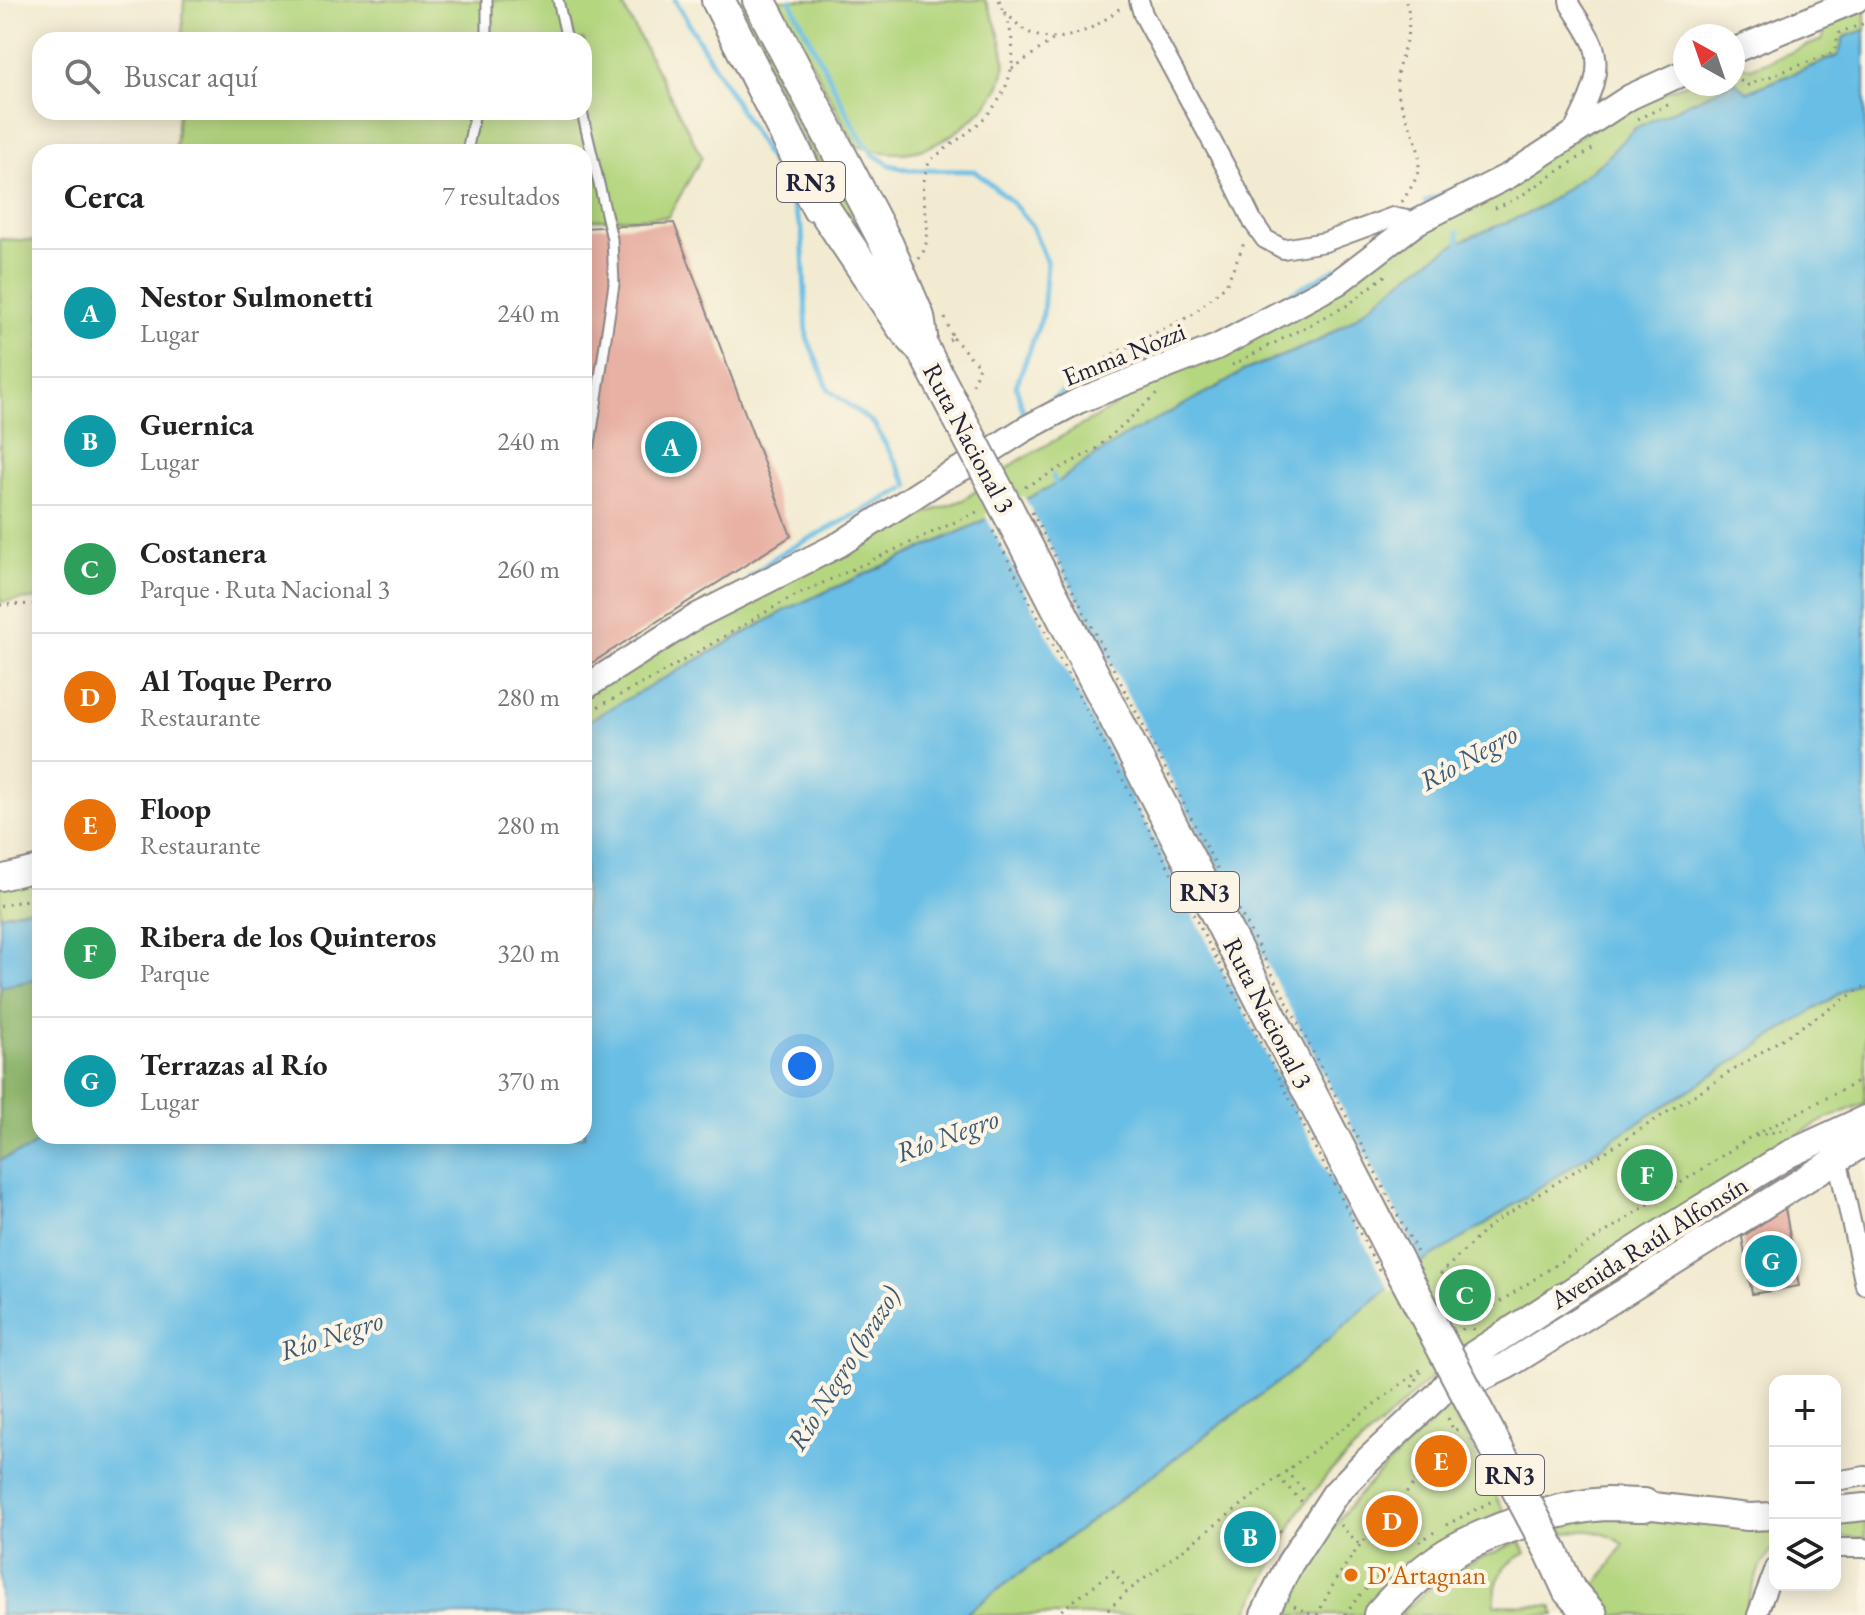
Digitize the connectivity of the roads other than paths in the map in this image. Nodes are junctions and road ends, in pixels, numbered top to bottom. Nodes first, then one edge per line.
1 (487, 0) edge
2 (558, 0) edge
3 (718, 0) edge
4 (759, 0) edge
5 (1569, 0) edge
6 (1856, 0) edge
7 (1131, 3) edge
8 (487, 32) edge
9 (565, 32) edge
10 (1745, 46) edge
11 (1673, 87) edge
12 (473, 120) edge
13 (584, 120) edge
14 (1571, 136) junction
15 (469, 144) edge
16 (590, 144) edge
17 (592, 154) edge
18 (1417, 222) junction
19 (924, 351) junction
20 (592, 431) edge
21 (592, 683) edge
22 (32, 870) edge
23 (0, 878) edge
24 (1865, 1119) edge
25 (1865, 1142) edge
26 (1829, 1148) junction
27 (1865, 1285) edge
28 (1447, 1385) junction
29 (1865, 1476) edge
30 (1841, 1480) edge
31 (1644, 1505) joint
32 (1865, 1507) edge
33 (1841, 1509) edge
34 (1769, 1516) edge
35 (1841, 1548) edge
36 (1865, 1548) edge
37 (1769, 1581) edge
38 (1572, 1602) edge
39 (1264, 1615) edge
40 (1380, 1615) edge
41 (1591, 1615) edge
42 (1757, 1615) edge

1 - 8 lane
2 - 9 lane
3 - 19 highway, RN3
4 - 19 highway, RN3
5 - 14 street
6 - 10 street
7 - 18 street
11 - 14 street, Emma Nozzi
12 - 15 lane
13 - 16 lane
14 - 18 street, Emma Nozzi
17 - 20 lane
18 - 21 street, Emma Nozzi
19 - 38 highway, Ruta Nacional 3 / RN3, bridge
22 - 23 street
24 - 26 main road, Avenida Raúl Alfonsín
25 - 26 main road, Avenida Raúl Alfonsín
26 - 27 street
26 - 28 main road, Avenida Raúl Alfonsín
26 - 28 main road, Avenida Raúl Alfonsín
28 - 39 main road, Avenida Raúl Alfonsín
29 - 30 street
31 - 34 main road
31 - 40 highway
32 - 33 main road
35 - 36 street
37 - 42 street
38 - 41 highway, Ruta Nacional 3 / RN3

